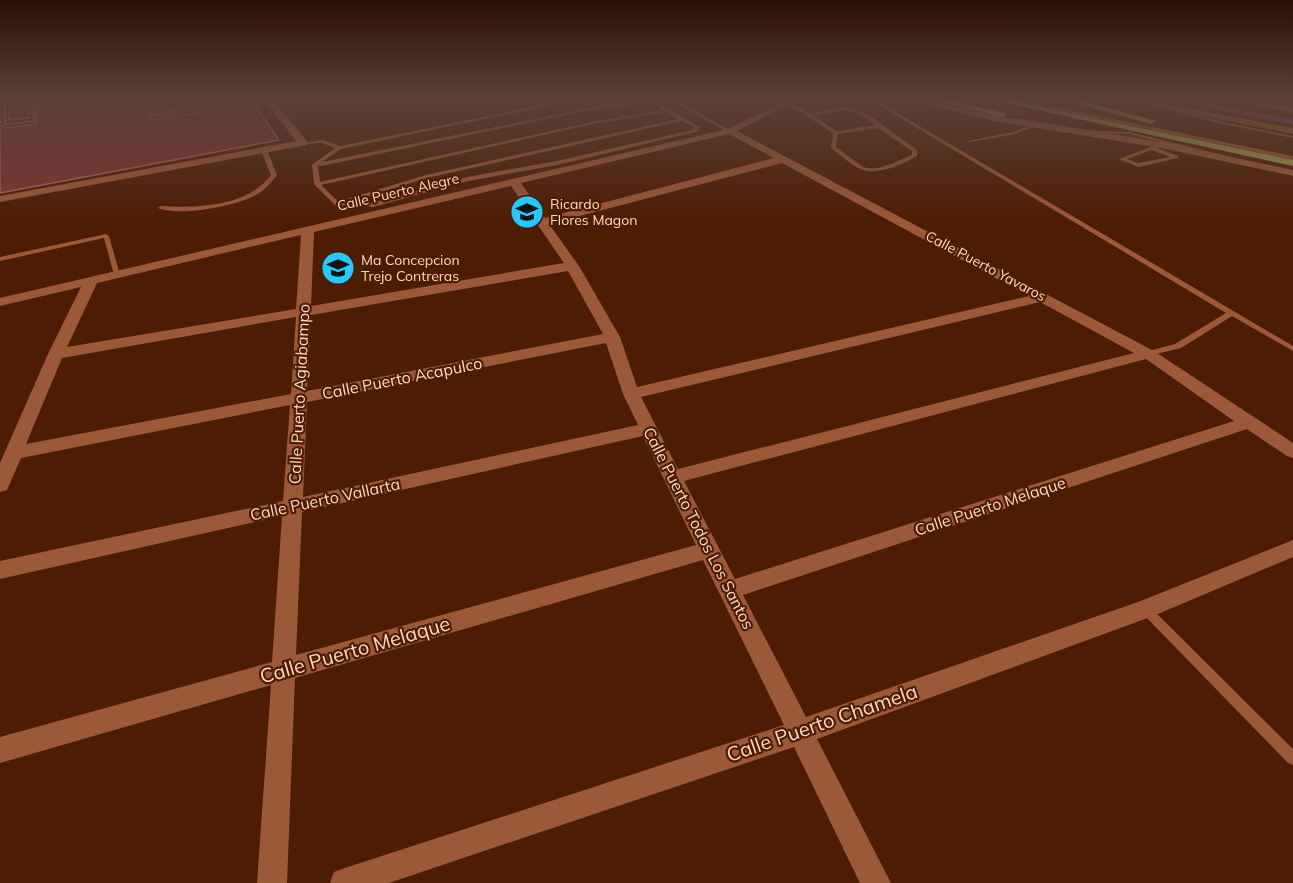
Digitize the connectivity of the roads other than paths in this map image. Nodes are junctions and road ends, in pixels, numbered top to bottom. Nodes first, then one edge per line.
1 (300, 139) edge
2 (382, 139) edge
3 (441, 139) edge
4 (519, 139) edge
5 (590, 139) edge
6 (660, 139) edge
7 (694, 139) edge
8 (746, 139) edge
9 (835, 139) edge
10 (898, 139) edge
11 (938, 139) edge
12 (980, 139) edge
13 (1115, 139) edge
14 (1157, 139) edge
15 (1190, 139) edge
16 (1196, 139) edge
17 (1228, 139) edge
18 (1233, 139) edge
19 (970, 141) dead end
20 (303, 143) junction
21 (1156, 147) junction
22 (339, 148) junction
23 (264, 150) junction
24 (1293, 152) edge
25 (784, 159) junction
26 (1293, 160) edge
27 (1252, 164) junction
28 (315, 165) junction
29 (1293, 173) edge
30 (513, 180) junction
31 (317, 184) junction
32 (0, 199) edge
33 (337, 204) junction
34 (161, 208) dead end
35 (543, 222) junction
36 (308, 229) junction
37 (0, 259) edge
38 (572, 266) junction
39 (117, 274) junction
40 (91, 281) junction
41 (1043, 297) junction
42 (0, 302) edge
43 (303, 311) junction
44 (1231, 313) junction
45 (612, 337) junction
46 (1293, 349) edge
47 (56, 354) junction
48 (1148, 354) junction
49 (631, 394) junction
50 (298, 398) junction
51 (1249, 422) junction
52 (649, 429) junction
53 (1293, 452) edge
54 (15, 453) junction
55 (674, 477) junction
56 (0, 485) edge
57 (292, 506) junction
58 (1293, 548) edge
59 (710, 550) junction
60 (0, 570) edge
61 (730, 590) junction
62 (1145, 609) junction
63 (283, 670) junction
64 (801, 732) junction
65 (0, 750) edge
66 (1293, 758) edge
67 (373, 878) edge
68 (272, 883) edge
69 (345, 883) edge
70 (876, 883) edge

1 - 20 street
2 - 22 lane
3 - 28 lane
4 - 31 lane
5 - 33 lane
6 - 33 lane
7 - 30 street, Calle Puerto Alegre
8 - 25 street, Calle Puerto Yavaros
9 - 10 lane
11 - 44 lane
12 - 19 lane
13 - 21 street
14 - 27 lane
15 - 26 highway
16 - 26 lane
17 - 24 lane
18 - 24 highway
20 - 22 lane
20 - 23 street
21 - 21 lane
21 - 27 street
22 - 28 lane
23 - 32 street
23 - 34 lane
25 - 35 street
25 - 41 street, Calle Puerto Yavaros
27 - 29 street
28 - 31 lane
30 - 35 street, Calle Puerto Todos Los Santos
30 - 36 street, Calle Puerto Alegre
31 - 33 lane
35 - 38 street, Calle Puerto Todos Los Santos
36 - 39 street, Calle Puerto Alegre
36 - 43 street, Calle Puerto Agiabampo
37 - 39 lane
38 - 43 street
38 - 45 street, Calle Puerto Todos Los Santos
39 - 40 street, Calle Puerto Alegre
40 - 42 street, Calle Puerto Alegre
40 - 47 street
41 - 48 street, Calle Puerto Yavaros
41 - 49 street
43 - 47 street
43 - 50 street, Calle Puerto Agiabampo
44 - 46 lane
44 - 48 lane
45 - 49 street, Calle Puerto Todos Los Santos
45 - 50 street, Calle Puerto Acapulco
47 - 54 street
48 - 51 street, Calle Puerto Yavaros
48 - 55 street
49 - 52 street, Calle Puerto Todos Los Santos
50 - 54 street, Calle Puerto Acapulco
50 - 57 street, Calle Puerto Agiabampo
51 - 53 street, Calle Puerto Yavaros
51 - 61 street, Calle Puerto Melaque
52 - 55 street, Calle Puerto Todos Los Santos
52 - 57 street, Calle Puerto Vallarta
54 - 56 street
55 - 59 street, Calle Puerto Todos Los Santos
57 - 60 street, Calle Puerto Vallarta
57 - 63 street, Calle Puerto Agiabampo
58 - 62 street, Calle Puerto Chamela
59 - 61 street, Calle Puerto Todos Los Santos
59 - 63 street, Calle Puerto Melaque
61 - 64 street, Calle Puerto Todos Los Santos
62 - 64 street, Calle Puerto Chamela
62 - 66 lane
63 - 65 street, Calle Puerto Melaque
63 - 68 street, Calle Puerto Agiabampo
64 - 67 street, Calle Puerto Chamela
64 - 70 street, Calle Puerto Todos Los Santos
67 - 69 street, Calle Puerto Chamela

